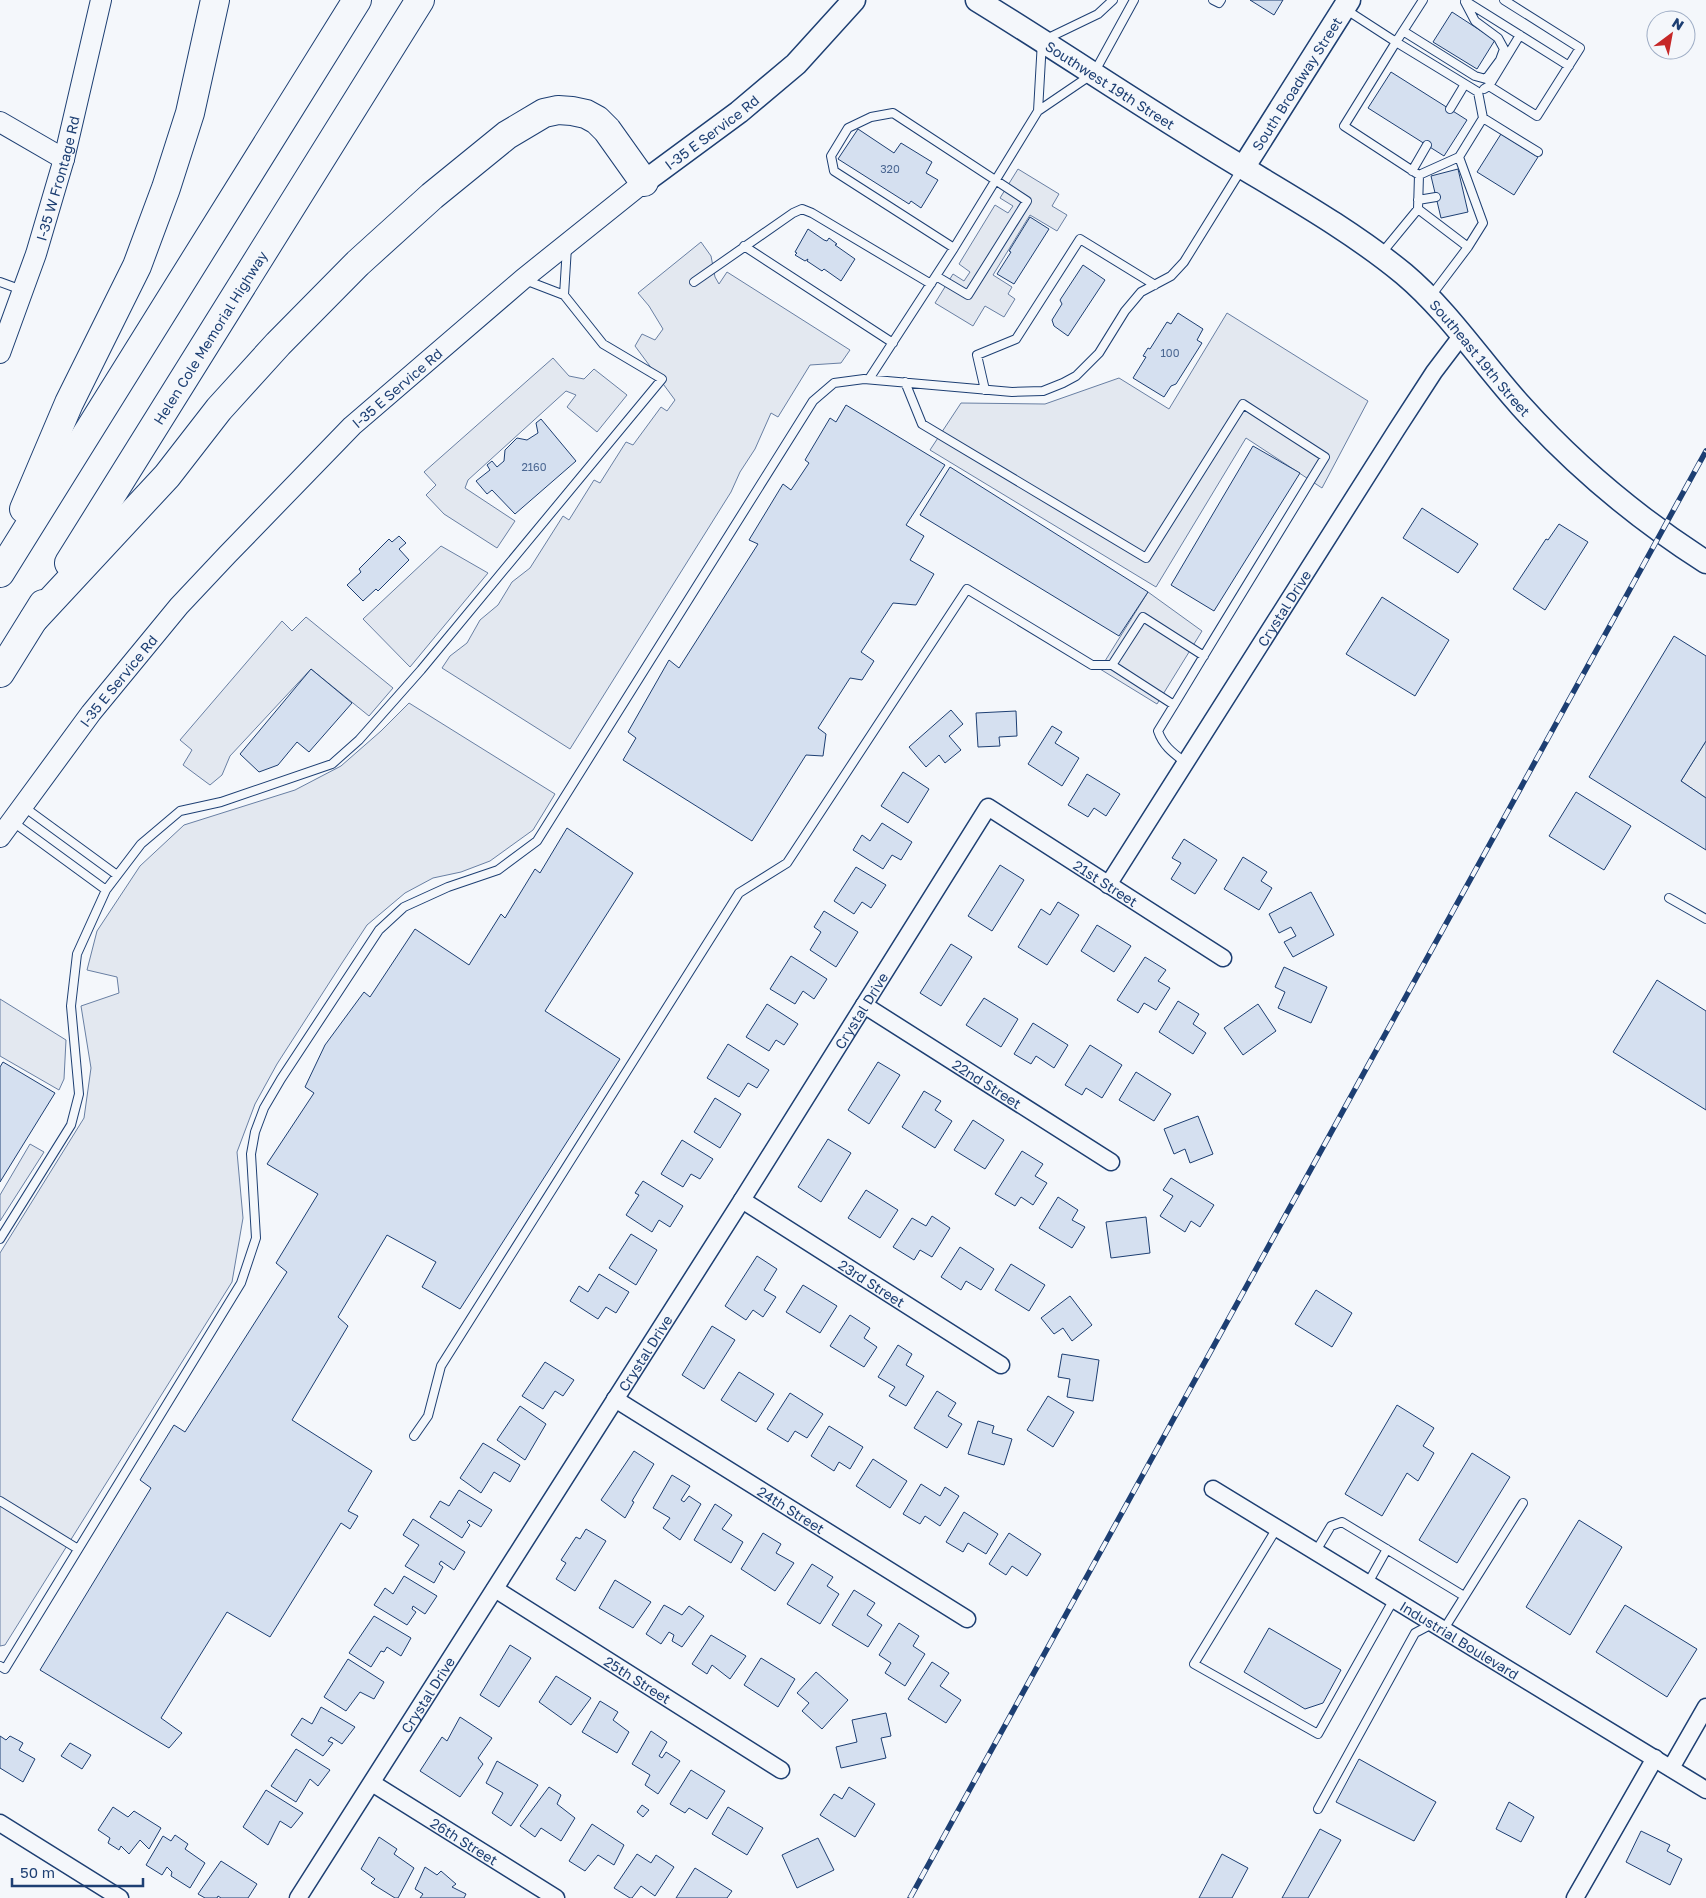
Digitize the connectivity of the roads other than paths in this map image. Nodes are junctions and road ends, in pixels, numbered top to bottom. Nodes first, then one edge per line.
1 (101, 0) edge
2 (216, 0) edge
3 (357, 0) edge
4 (420, 0) edge
5 (854, 0) edge
6 (977, 0) edge
7 (1113, 0) edge
8 (1134, 0) edge
9 (1214, 0) edge
10 (1221, 0) edge
11 (1422, 0) edge
12 (1504, 0) edge
13 (1464, 1) edge
14 (1346, 4) edge
15 (1403, 31) junction
16 (1520, 35) junction
17 (1042, 41) junction
18 (1396, 42) junction
19 (1569, 66) junction
20 (1094, 73) junction
21 (1465, 84) junction
22 (1489, 86) junction
23 (1478, 92) junction
24 (1450, 109) dead end
25 (1038, 111) junction
26 (1483, 118) junction
27 (0, 122) edge
28 (1427, 145) dead end
29 (1538, 152) dead end
30 (1459, 158) junction
31 (64, 159) junction
32 (1243, 168) junction
33 (1415, 173) junction
34 (995, 180) junction
35 (644, 182) junction
36 (1436, 197) dead end
37 (1418, 200) junction
38 (1418, 209) junction
39 (567, 244) junction
40 (744, 246) junction
41 (1468, 247) junction
42 (954, 248) junction
43 (1380, 256) junction
44 (936, 276) junction
45 (523, 279) junction
46 (0, 282) edge
47 (694, 282) dead end
48 (931, 284) junction
49 (1155, 285) junction
50 (23, 290) junction
51 (564, 295) junction
52 (1429, 299) junction
53 (1462, 335) junction
54 (893, 343) junction
55 (0, 353) edge
56 (869, 379) junction
57 (905, 382) junction
58 (985, 390) junction
59 (1706, 562) edge
60 (0, 565) edge
61 (0, 574) edge
62 (34, 619) junction
63 (1204, 656) junction
64 (1112, 665) junction
65 (0, 673) edge
66 (1174, 705) junction
67 (1186, 763) junction
68 (988, 807) joint
69 (17, 813) junction
70 (0, 837) edge
71 (117, 876) junction
72 (1108, 884) junction
73 (106, 890) junction
74 (1669, 898) dead end
75 (1706, 919) edge
76 (1223, 958) dead end
77 (864, 1005) junction
78 (1111, 1162) dead end
79 (742, 1200) junction
80 (0, 1239) edge
81 (1001, 1364) dead end
82 (615, 1399) junction
83 (414, 1436) dead end
84 (1213, 1489) dead end
85 (0, 1501) edge
86 (1523, 1503) dead end
87 (1277, 1528) junction
88 (78, 1549) junction
89 (1388, 1549) junction
90 (1316, 1551) junction
91 (1368, 1583) junction
92 (495, 1589) junction
93 (1464, 1596) junction
94 (1394, 1599) junction
95 (967, 1619) dead end
96 (1439, 1626) junction
97 (0, 1666) edge
98 (1706, 1707) edge
99 (1655, 1758) junction
100 (1671, 1768) junction
101 (781, 1770) dead end
102 (372, 1783) junction
103 (1706, 1790) edge
104 (1318, 1809) dead end
105 (0, 1823) edge
106 (120, 1898) edge
107 (298, 1898) edge
108 (556, 1898) edge
109 (1576, 1898) edge

1 - 31 street, I-35 W Frontage Rd
2 - 60 highway
3 - 61 highway
4 - 62 highway, Helen Cole Memorial Highway
5 - 35 main road, I-35 E Service Rd
6 - 17 main road, Southwest 19th Street
7 - 17 lane
8 - 20 lane
9 - 10 lane
11 - 15 lane
12 - 19 lane
13 - 15 lane
13 - 16 lane
14 - 18 lane
14 - 32 main road, South Broadway Street
15 - 18 lane
16 - 19 lane
16 - 22 lane
17 - 20 main road, Southwest 19th Street
17 - 25 lane
18 - 21 lane
18 - 33 lane
19 - 22 lane
20 - 25 lane
20 - 32 main road, Southwest 19th Street
21 - 23 lane
21 - 24 lane
22 - 23 lane
23 - 26 lane
25 - 34 lane
26 - 29 lane
26 - 30 lane
27 - 31 street
28 - 33 lane
30 - 33 lane
30 - 41 lane
31 - 50 street, I-35 W Frontage Rd
32 - 43 main road, Southeast 19th Street
32 - 49 lane
33 - 37 lane
34 - 42 lane
34 - 42 lane
34 - 44 lane
35 - 39 street, I-35 E Service Rd
35 - 62 highway
36 - 37 lane
37 - 38 lane
38 - 41 lane
38 - 43 lane
39 - 45 street, I-35 E Service Rd
39 - 51 lane
40 - 47 lane
40 - 48 lane
40 - 54 lane
41 - 52 lane
42 - 44 lane
43 - 52 main road, Southeast 19th Street
44 - 48 lane
45 - 51 lane
45 - 69 street, I-35 E Service Rd
46 - 50 lane
48 - 54 lane
49 - 58 lane
49 - 58 lane
50 - 55 street, I-35 W Frontage Rd
51 - 71 lane
52 - 53 main road, Southeast 19th Street
53 - 59 main road, Southeast 19th Street
53 - 67 street, Crystal Drive
54 - 56 lane
56 - 57 lane
56 - 88 lane
57 - 58 lane
57 - 63 lane
62 - 65 highway, Helen Cole Memorial Highway
63 - 64 lane
63 - 66 lane
64 - 66 lane
64 - 83 lane
66 - 67 lane
67 - 72 street, Crystal Drive
68 - 72 street, 21st Street
68 - 77 street, Crystal Drive
69 - 70 street, I-35 E Service Rd
69 - 71 lane
69 - 73 lane
71 - 73 lane
72 - 76 street, 21st Street
73 - 80 lane
74 - 75 lane
77 - 78 street, 22nd Street
77 - 79 street, Crystal Drive
79 - 81 street, 23rd Street
79 - 82 street, Crystal Drive
82 - 92 street, Crystal Drive
82 - 95 street, 24th Street
84 - 87 street, Industrial Boulevard
85 - 88 lane
86 - 93 lane
87 - 90 street, Industrial Boulevard
87 - 94 lane
88 - 97 lane
89 - 90 lane
89 - 91 lane
89 - 93 lane
90 - 91 street, Industrial Boulevard
91 - 94 street, Industrial Boulevard
92 - 101 street, 25th Street
92 - 102 street, Crystal Drive
93 - 96 lane
94 - 96 street, Industrial Boulevard
96 - 99 street, Industrial Boulevard
96 - 104 lane
98 - 100 street
99 - 100 street, Industrial Boulevard
99 - 109 street
100 - 103 street, Industrial Boulevard
102 - 107 street, Crystal Drive
102 - 108 street, 26th Street
105 - 106 street

